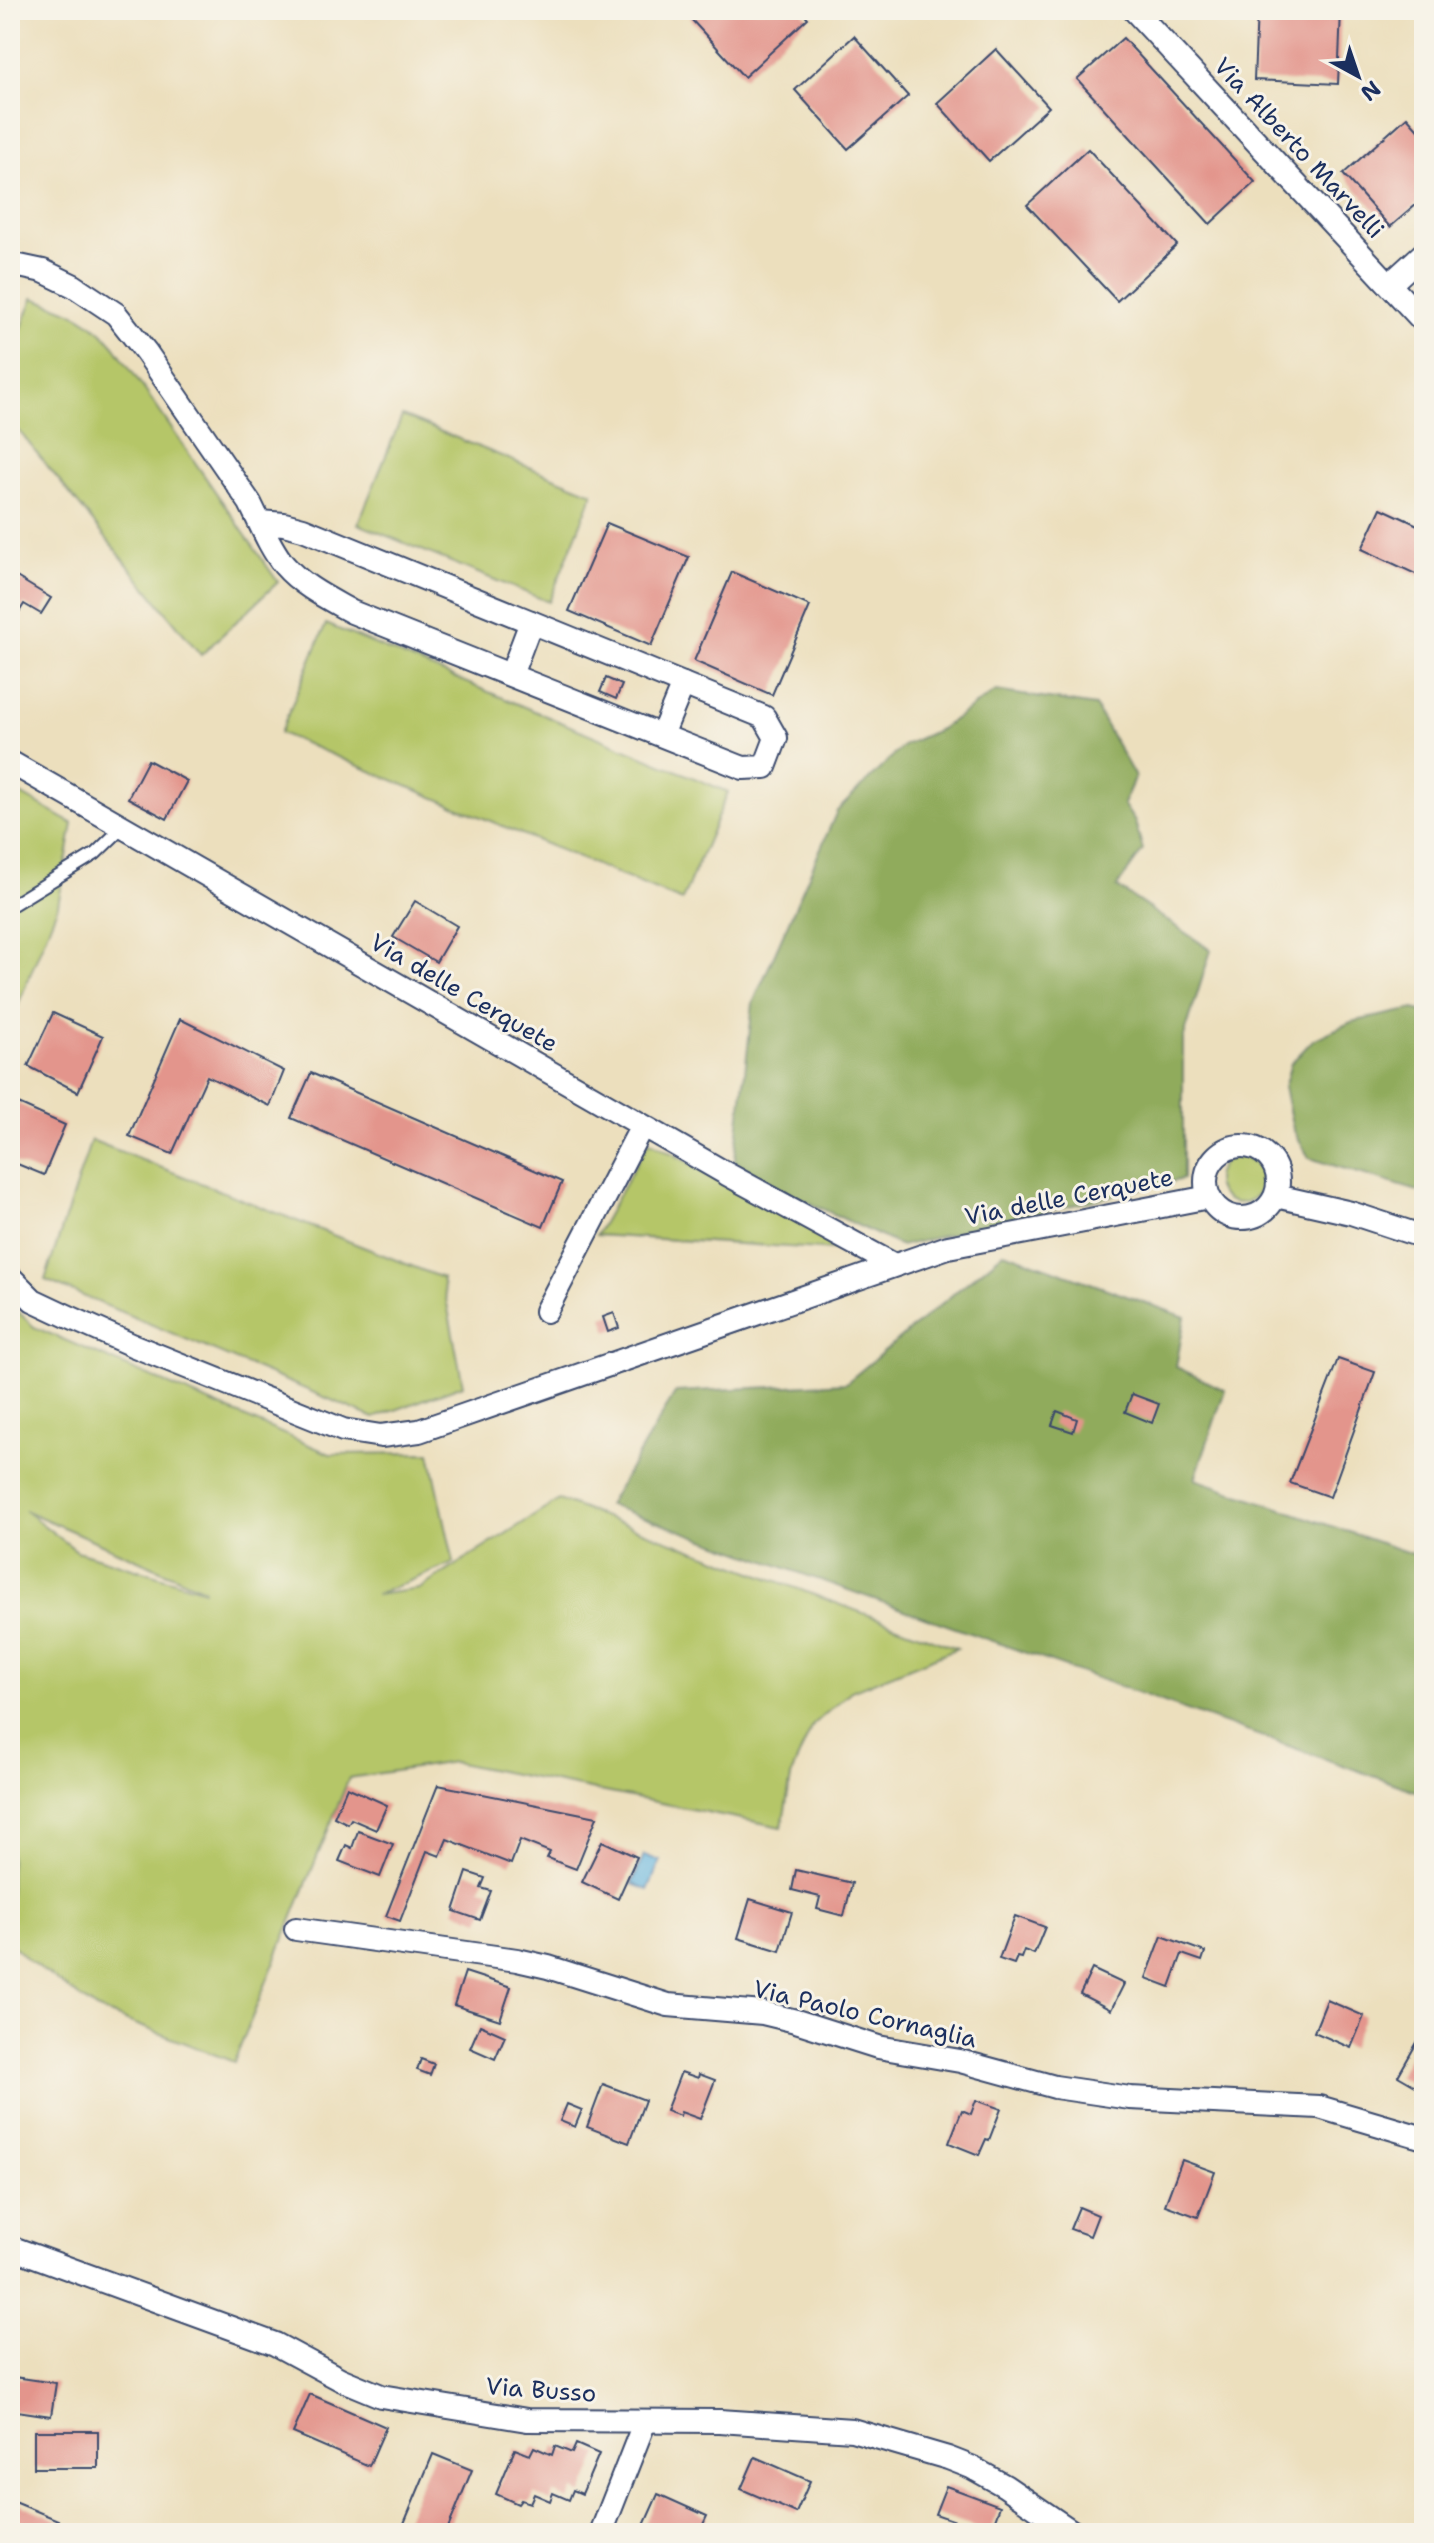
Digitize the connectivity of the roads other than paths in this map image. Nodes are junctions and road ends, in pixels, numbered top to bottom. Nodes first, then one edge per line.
1 (1134, 10) edge
2 (1424, 253) edge
3 (10, 264) edge
4 (1390, 284) junction
5 (1424, 322) edge
6 (260, 522) junction
7 (531, 622) junction
8 (511, 675) junction
9 (683, 684) junction
10 (662, 735) junction
11 (10, 762) edge
12 (122, 828) junction
13 (10, 906) edge
14 (642, 1126) junction
15 (1276, 1196) junction
16 (1209, 1197) junction
17 (1424, 1237) edge
18 (894, 1265) junction
19 (10, 1277) edge
20 (546, 1311) dead end
21 (296, 1929) dead end
22 (1424, 2138) edge
23 (10, 2247) edge
24 (645, 2421) junction
25 (601, 2533) edge
26 (1074, 2533) edge

1 - 4 street, Via Alberto Marvelli
2 - 4 street
3 - 6 street
4 - 5 street, Via Alberto Marvelli
6 - 7 street
6 - 8 street
7 - 8 street
7 - 9 street
8 - 10 street
9 - 10 street
9 - 10 street
11 - 12 street, Via delle Cerquete
12 - 13 lane
12 - 14 street, Via delle Cerquete
14 - 18 street, Via delle Cerquete
14 - 20 street
15 - 16 street
15 - 16 street
15 - 17 street
16 - 18 street, Via delle Cerquete
18 - 19 street, Via delle Cerquete
21 - 22 street, Via Paolo Cornaglia
23 - 24 street, Via Busso
24 - 25 street
24 - 26 street, Via Busso

